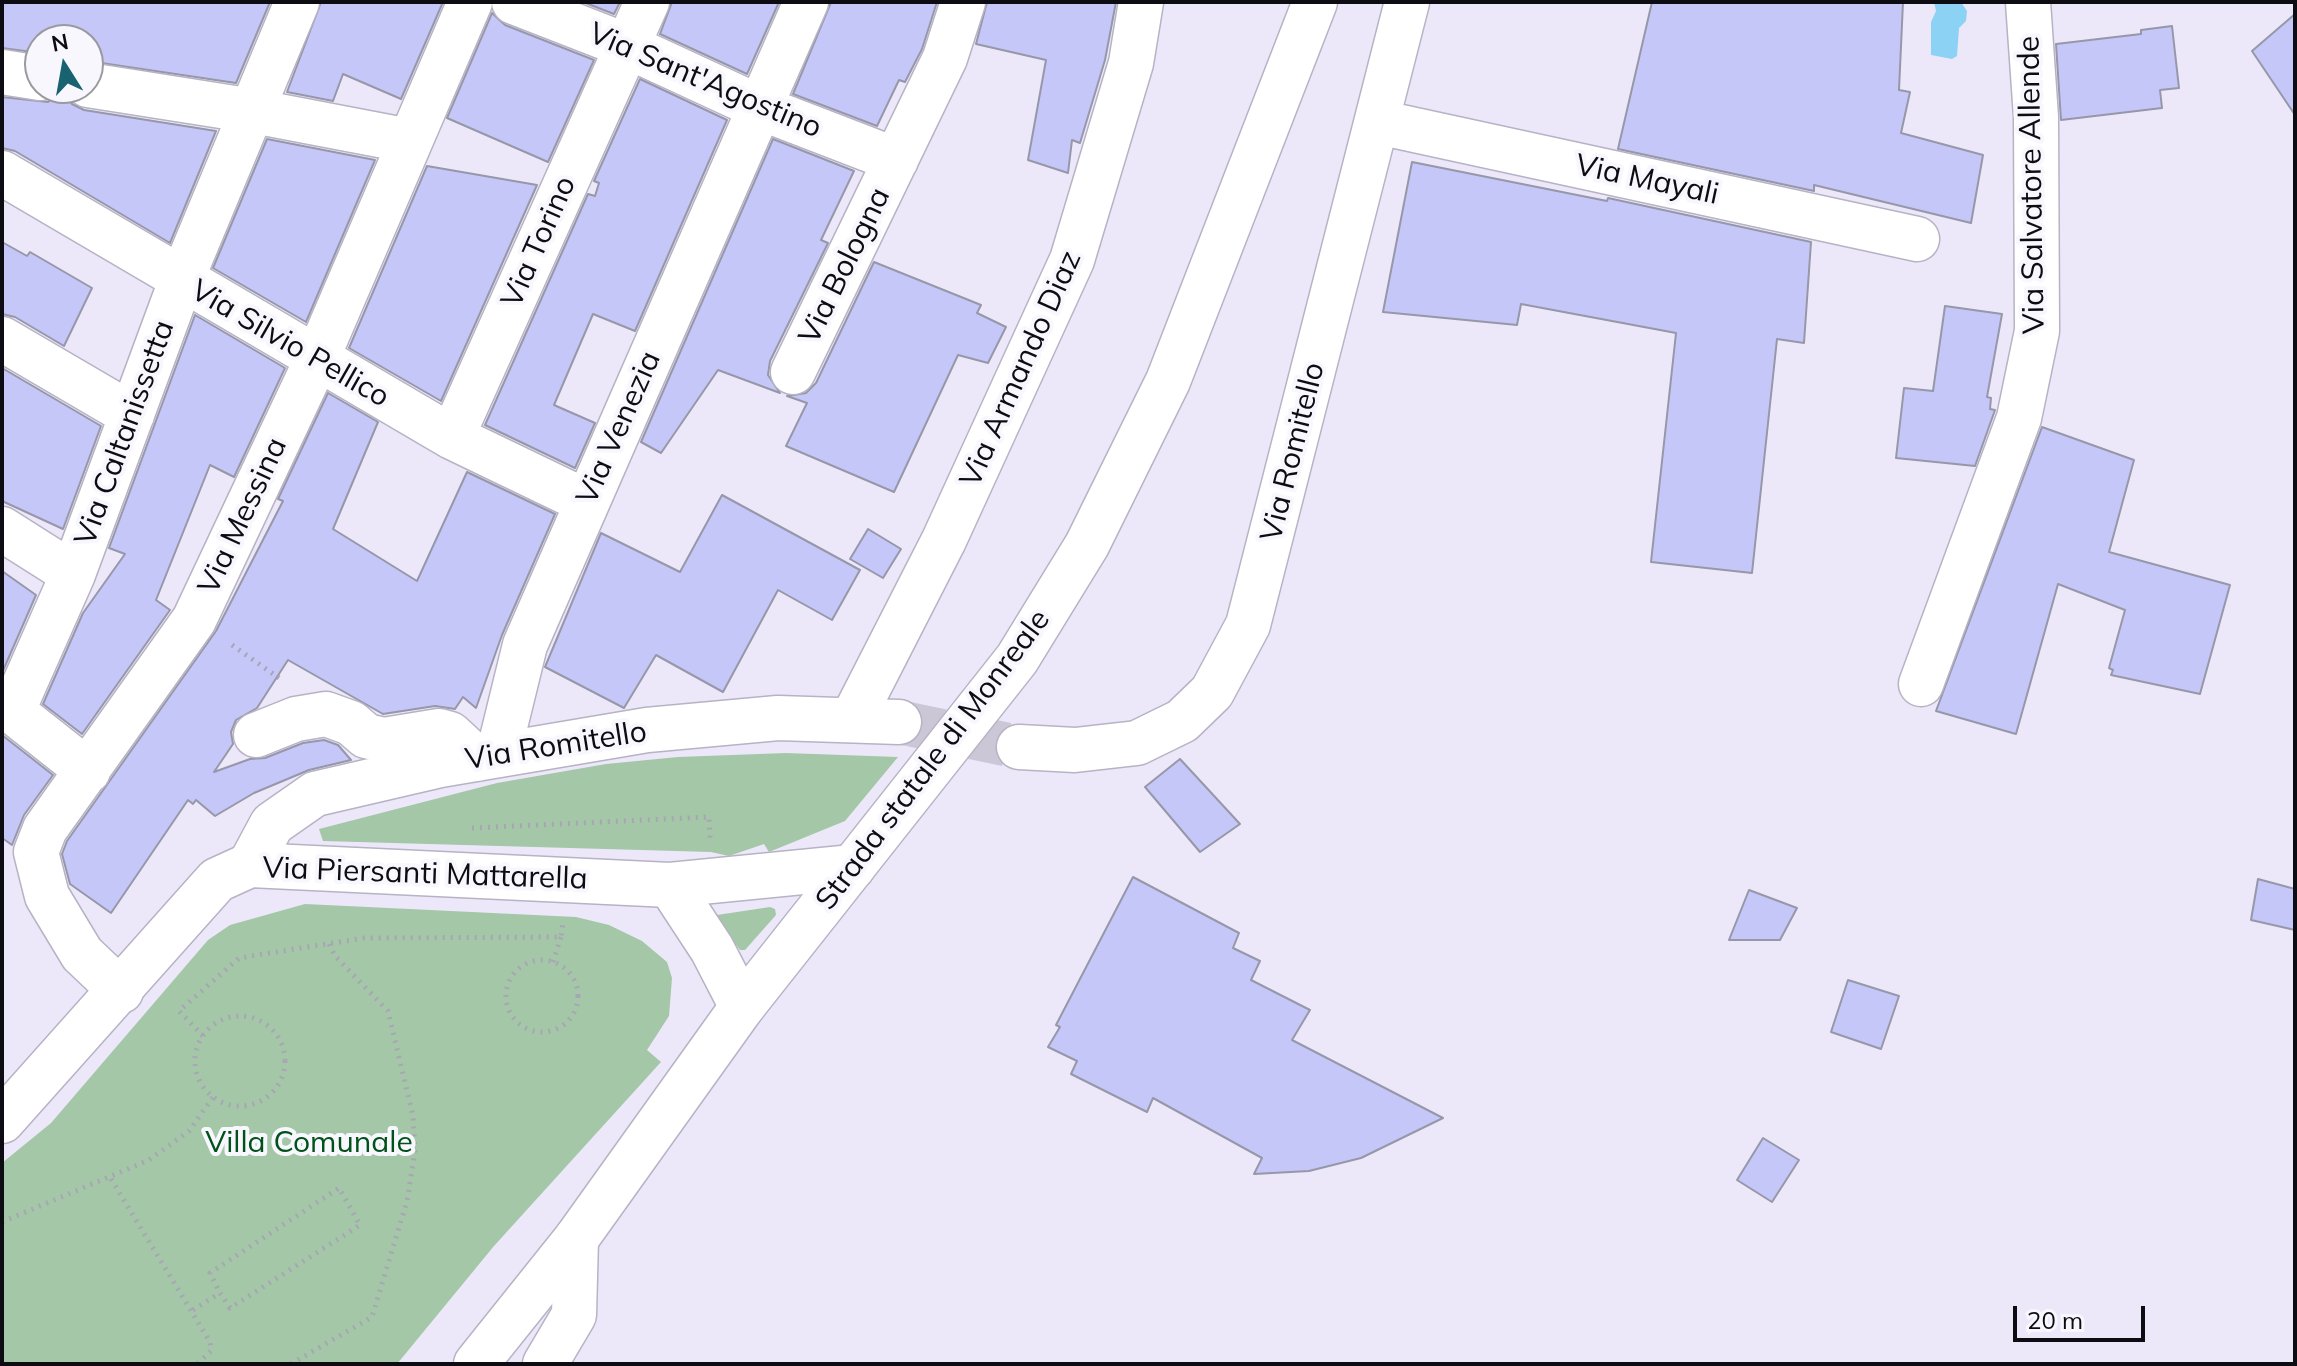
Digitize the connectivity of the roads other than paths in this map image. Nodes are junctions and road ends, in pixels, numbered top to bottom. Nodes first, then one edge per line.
1 (297, 2) edge
2 (470, 2) edge
3 (514, 2) edge
4 (647, 2) edge
5 (806, 2) edge
6 (963, 2) edge
7 (1141, 2) edge
8 (1315, 2) edge
9 (1407, 2) edge
10 (2028, 2) edge
11 (627, 46) junction
12 (2, 72) edge
13 (24, 75) edge
14 (104, 88) edge
15 (761, 108) junction
16 (253, 111) junction
17 (1378, 122) junction
18 (410, 141) junction
19 (896, 160) junction
20 (2, 173) edge
21 (1917, 239) dead end
22 (181, 281) junction
23 (2, 339) edge
24 (316, 361) junction
25 (793, 372) dead end
26 (132, 415) junction
27 (452, 437) junction
28 (585, 501) junction
29 (2, 529) edge
30 (73, 574) junction
31 (1921, 684) dead end
32 (8, 706) edge
33 (853, 718) junction
34 (899, 722) tunnel mouth
35 (256, 735) dead end
36 (1019, 747) tunnel mouth
37 (488, 757) junction
38 (88, 771) junction
39 (250, 865) junction
40 (853, 867) junction
41 (670, 885) junction
42 (121, 991) junction
43 (742, 1007) junction
44 (2, 1121) edge
45 (576, 1239) junction
46 (476, 1364) edge
47 (545, 1364) edge

1 - 16 street, Via Caltanissetta
2 - 18 street, Via Messina
3 - 11 street, Via Sant'Agostino
4 - 11 street, Via Torino
5 - 15 street, Via Venezia
6 - 19 street, Via Bologna
7 - 33 street, Via Armando Diaz
8 - 40 street, Strada statale di Monreale
9 - 17 street, Via Romitello
10 - 31 street, Via Salvatore Allende
11 - 15 street, Via Sant'Agostino
11 - 27 street, Via Torino
12 - 13 street
14 - 16 street
15 - 19 street, Via Sant'Agostino
15 - 28 street, Via Venezia
16 - 18 street
16 - 22 street, Via Caltanissetta
17 - 21 street, Via Mayali
17 - 36 street, Via Romitello
18 - 24 street, Via Messina
19 - 25 street, Via Bologna
20 - 22 street, Via Silvio Pellico
22 - 24 street, Via Silvio Pellico
22 - 26 street, Via Caltanissetta
23 - 26 street
24 - 27 street, Via Silvio Pellico
24 - 38 street, Via Messina
26 - 30 street, Via Caltanissetta
27 - 28 street, Via Silvio Pellico
28 - 37 street, Via Venezia
29 - 30 street
30 - 32 street, Via Caltanissetta
32 - 38 street
33 - 34 street, Via Romitello
33 - 37 street, Via Romitello
35 - 37 street
37 - 39 street, Via Romitello
38 - 42 street, Via Messina
39 - 41 street, Via Piersanti Mattarella
39 - 42 street, Via Piersanti Mattarella
40 - 41 street, Via Piersanti Mattarella
40 - 43 street, Strada statale di Monreale
41 - 43 street
42 - 44 street, Via Piersanti Mattarella
43 - 45 street, Strada statale di Monreale
45 - 46 street, Strada statale di Monreale
45 - 47 street

